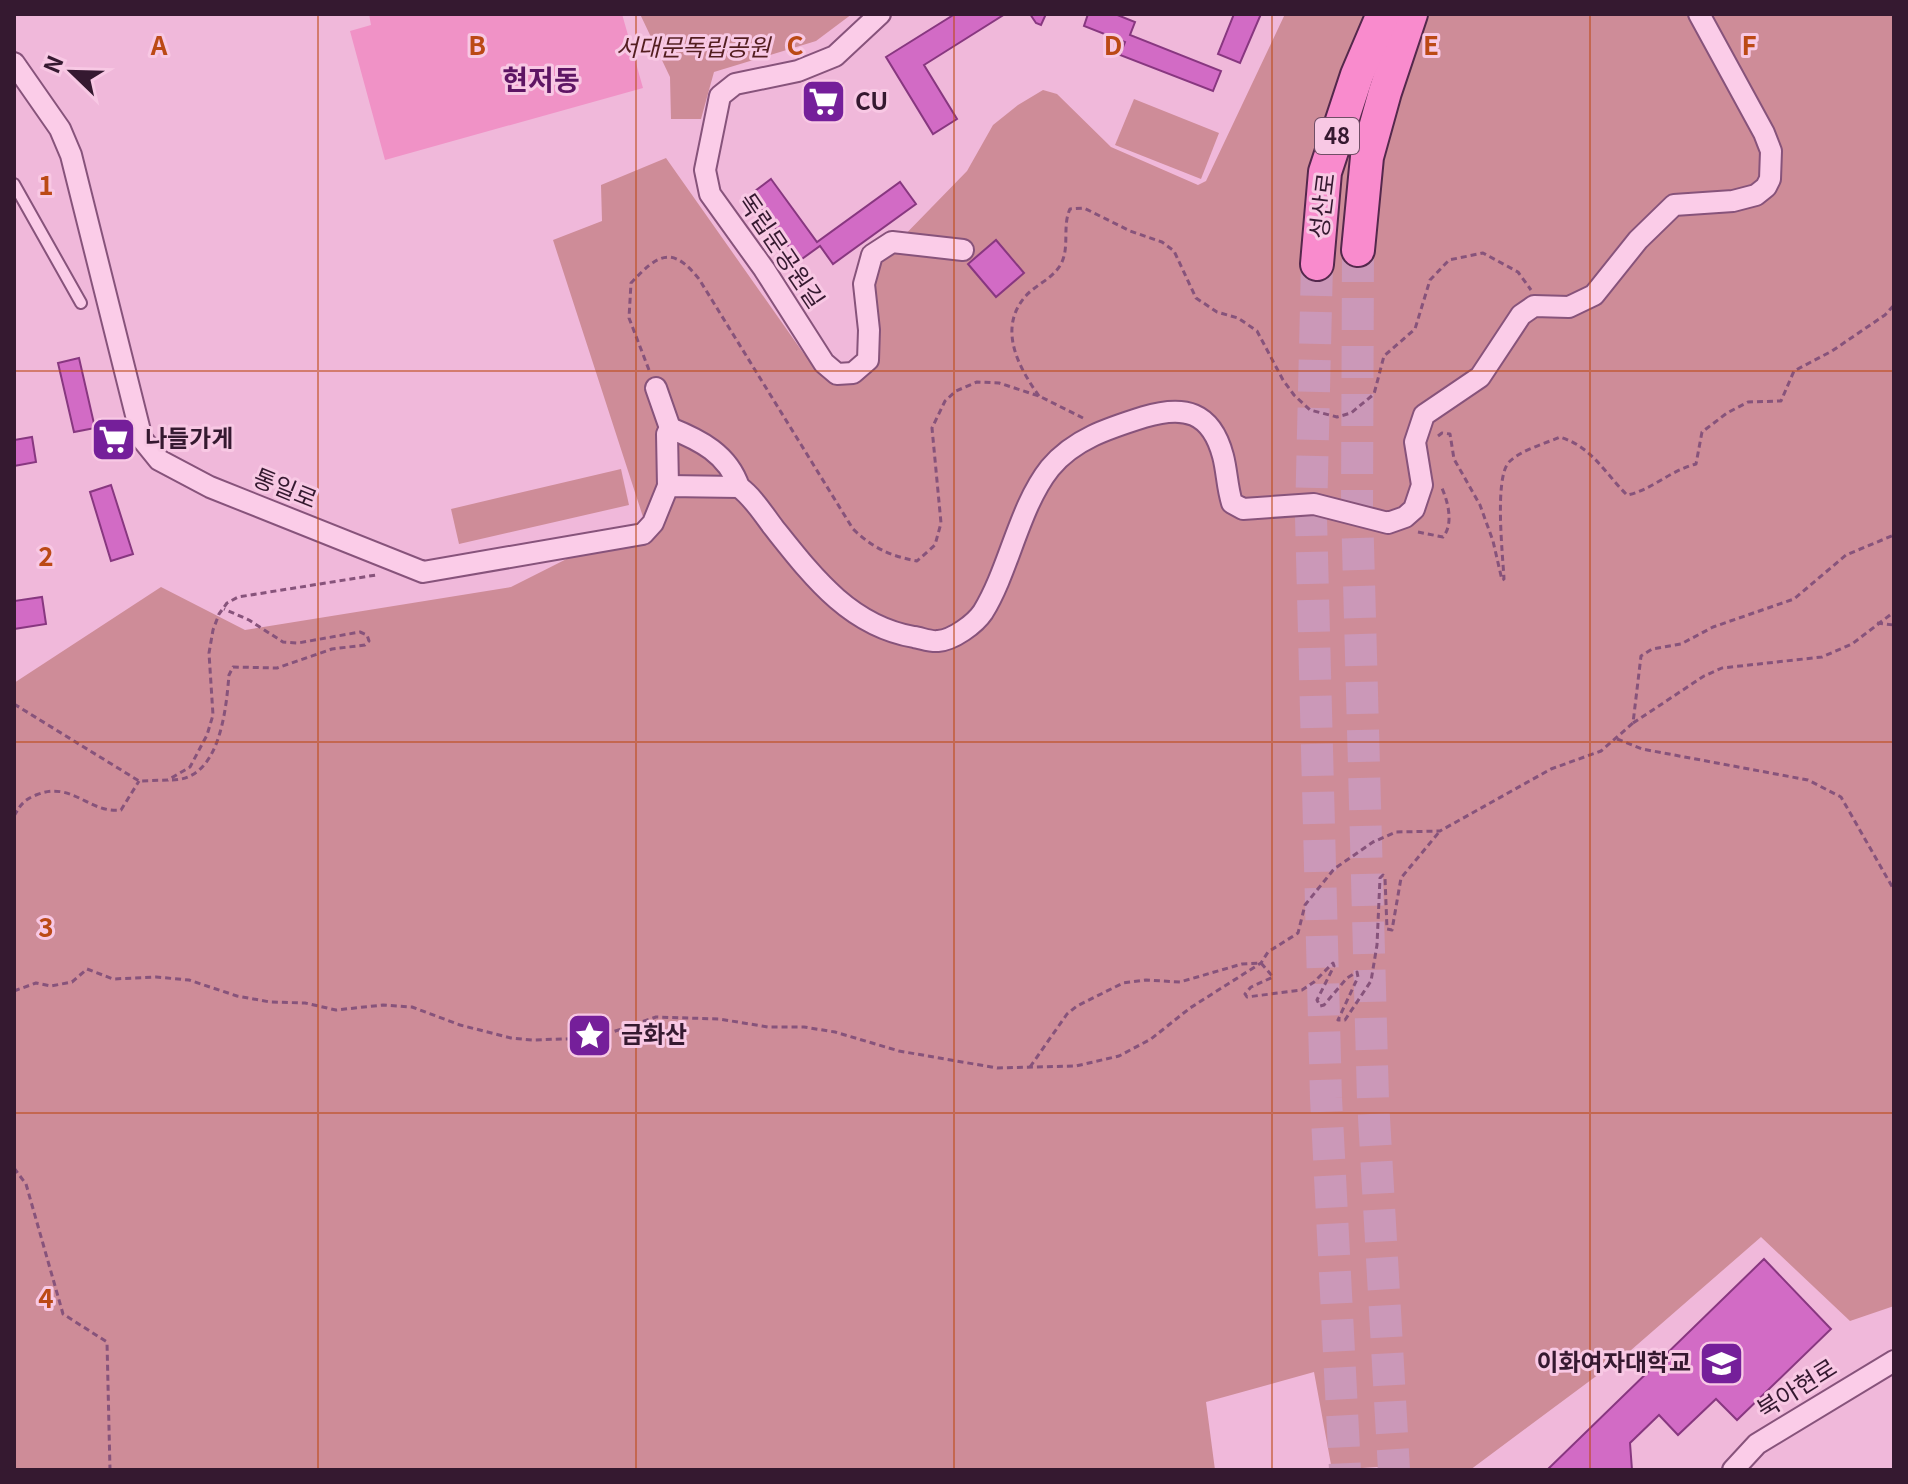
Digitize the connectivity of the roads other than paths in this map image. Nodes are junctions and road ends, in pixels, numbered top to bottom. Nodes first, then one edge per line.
1 (880, 14) edge
2 (1383, 14) edge
3 (1411, 14) edge
4 (1699, 14) edge
5 (14, 63) edge
6 (14, 184) edge
7 (963, 250) dead end
8 (1358, 250) tunnel mouth
9 (1317, 264) tunnel mouth
10 (81, 303) dead end
11 (656, 388) road end
12 (670, 428) junction
13 (668, 486) junction
14 (739, 487) junction
15 (1894, 1361) edge
16 (1733, 1470) edge

1 - 7 street, 독립문공원길
2 - 9 main road, 성산로 / 48
3 - 8 main road, 성산로 / 48
4 - 14 street
5 - 13 street, 통일로
6 - 10 lane
11 - 12 street
12 - 13 street
12 - 14 street
13 - 14 street
15 - 16 street, 북아현로

